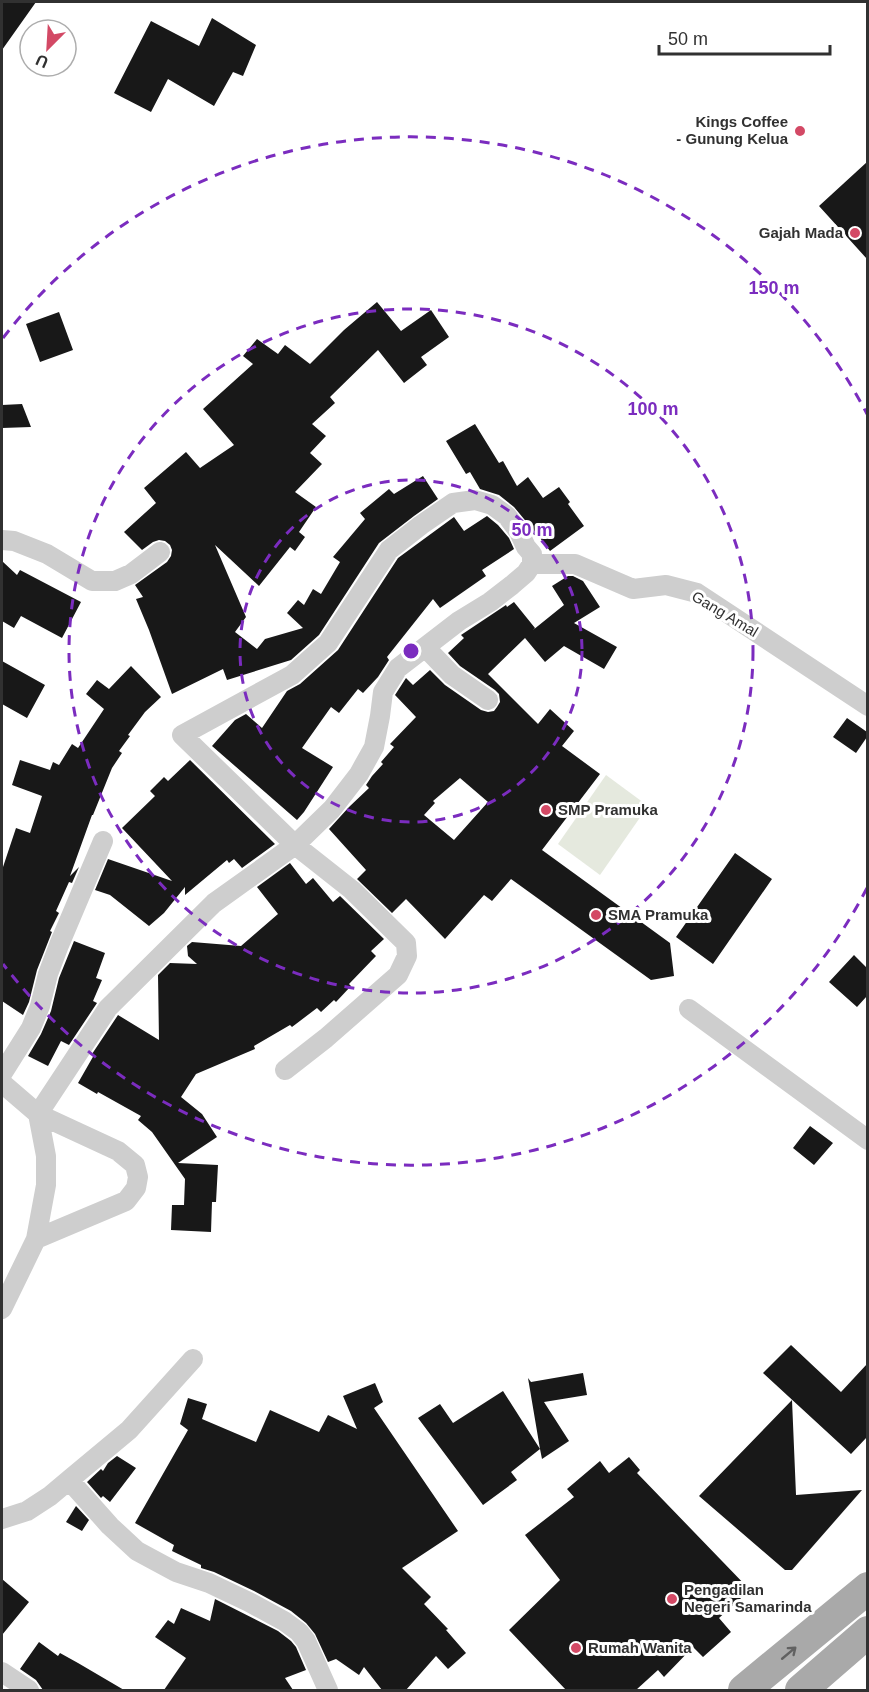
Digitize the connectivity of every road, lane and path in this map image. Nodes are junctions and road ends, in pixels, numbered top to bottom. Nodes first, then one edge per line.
1 (2, 540) edge
2 (160, 552) dead end
3 (532, 564) junction
4 (425, 647) junction
5 (488, 700) dead end
6 (867, 706) edge
7 (103, 841) dead end
8 (295, 845) junction
9 (688, 1009) dead end
10 (285, 1070) dead end
11 (2, 1074) edge
12 (2, 1083) edge
13 (38, 1114) junction
14 (867, 1140) edge
15 (36, 1239) junction
16 (2, 1309) edge
17 (193, 1359) dead end
18 (69, 1480) junction
19 (2, 1519) edge
20 (867, 1588) edge
21 (867, 1632) edge
22 (2, 1672) edge
23 (30, 1690) edge
24 (328, 1690) edge
25 (744, 1690) edge
26 (801, 1690) edge

1 - 2 street
3 - 4 street
3 - 6 street, Gang Amal
3 - 8 street
4 - 5 street
4 - 8 street
7 - 11 street
8 - 10 street
8 - 13 street
9 - 14 street
12 - 13 street
13 - 15 street
13 - 15 street
15 - 16 street
17 - 18 street
18 - 19 street
18 - 24 street
25 -> 20 main road
21 - 26 main road
22 - 23 street

